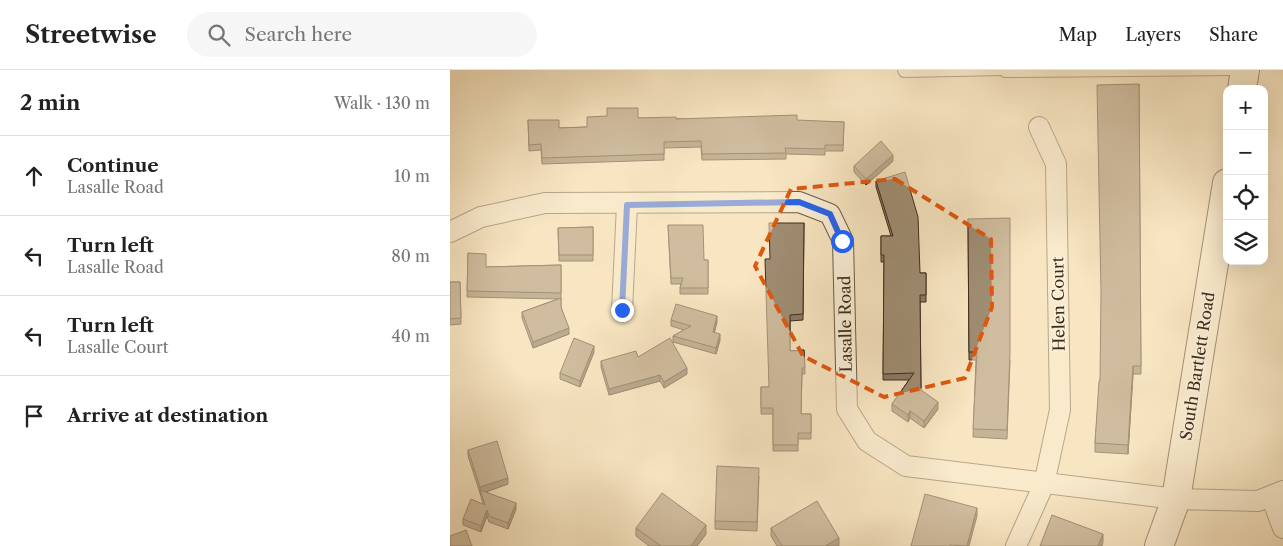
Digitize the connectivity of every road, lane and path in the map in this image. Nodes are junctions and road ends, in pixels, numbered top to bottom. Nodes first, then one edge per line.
1 (903, 70) edge
2 (1173, 70) edge
3 (1239, 70) edge
4 (1245, 70) edge
5 (1005, 71) edge
6 (1243, 85) edge
7 (1038, 127) dead end
8 (627, 205) junction
9 (1223, 208) edge
10 (450, 232) edge
11 (622, 310) dead end
12 (1044, 484) junction
13 (1277, 494) edge
14 (1176, 498) junction
15 (1283, 528) edge
16 (1016, 546) edge
17 (1159, 546) edge

1 - 5 lane
2 - 3 lane
2 - 5 lane
4 - 6 main road
7 - 12 street, Helen Court
8 - 10 street, Lasalle Road
8 - 11 street
8 - 12 street, Lasalle Road
9 - 14 main road, South Bartlett Road
12 - 14 street, Lasalle Road
12 - 16 street, Helen Court
13 - 14 street, Lasalle Road
13 - 15 street
14 - 17 main road, South Bartlett Road

